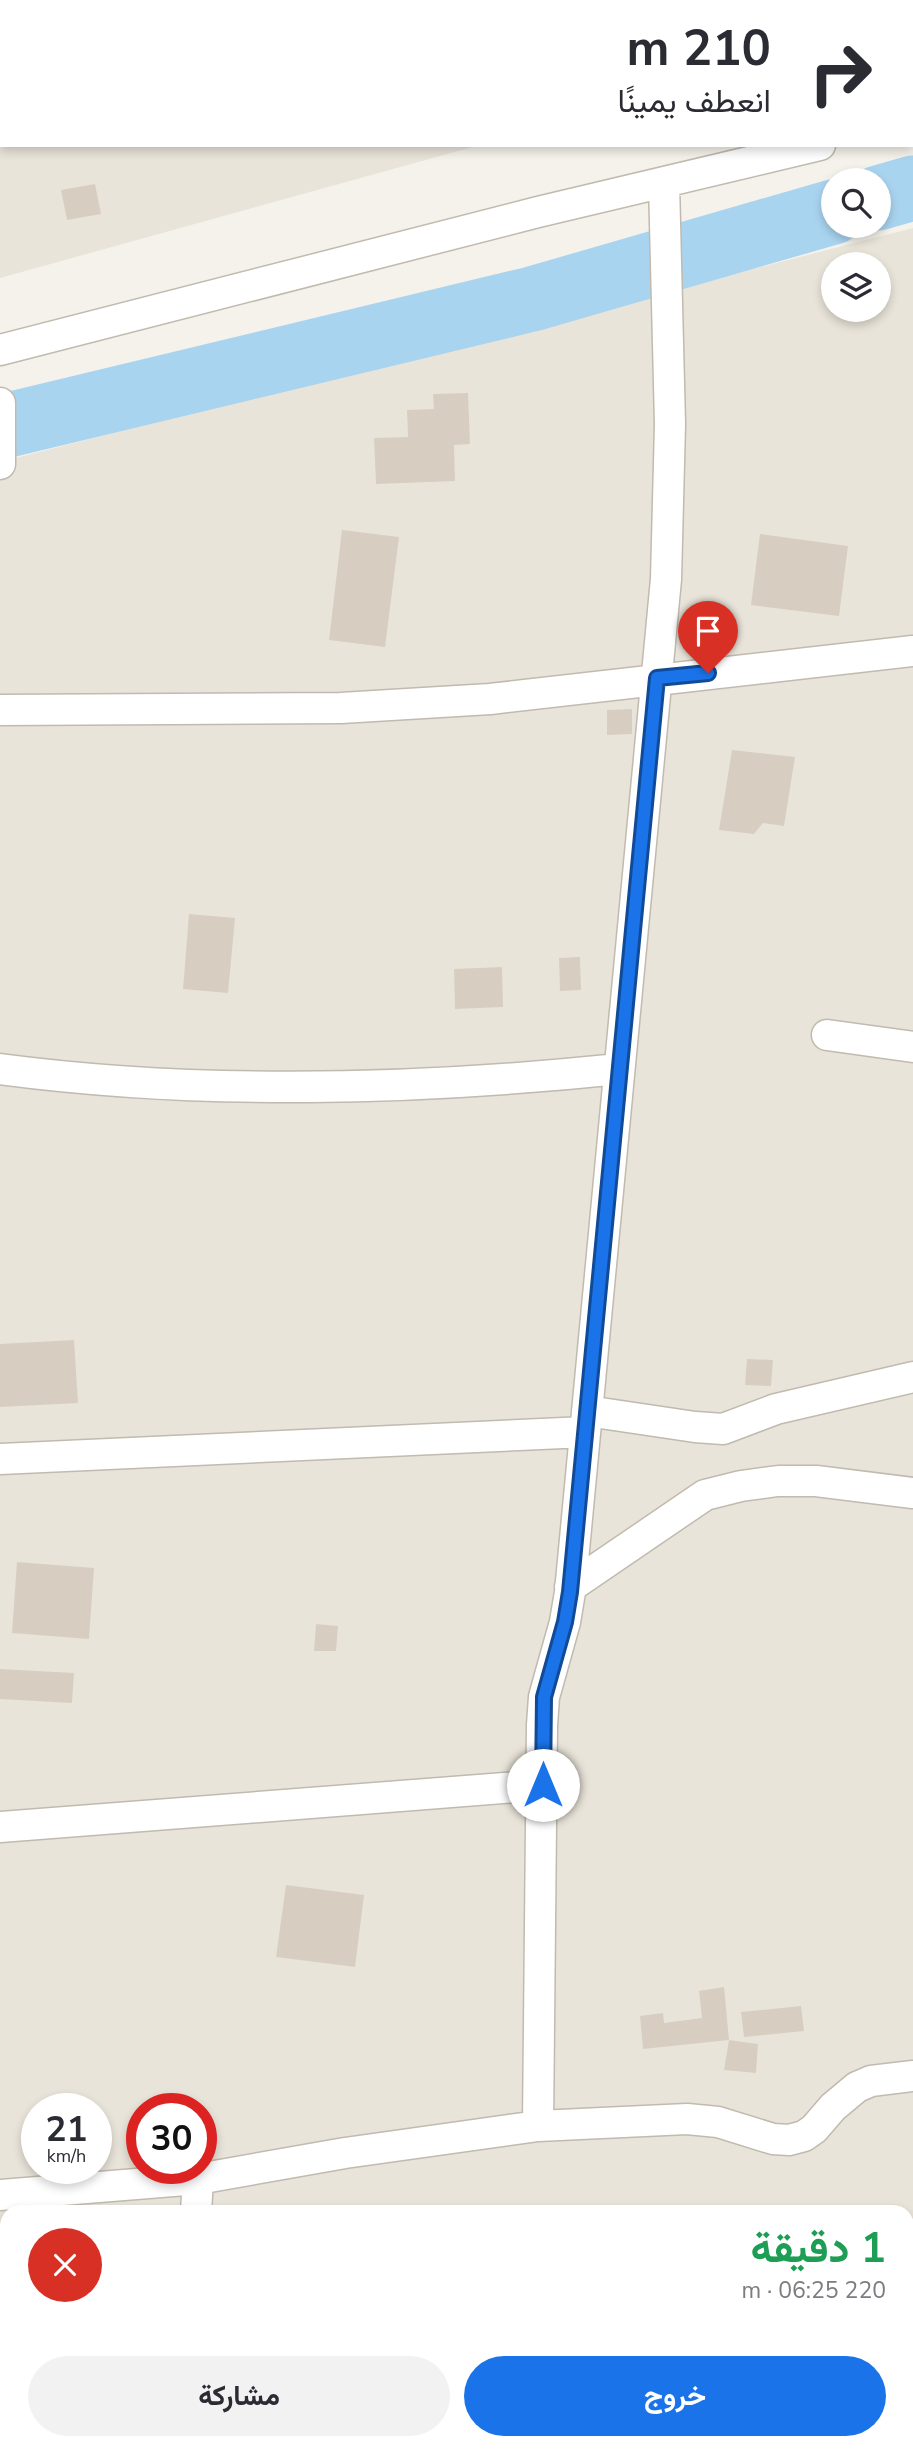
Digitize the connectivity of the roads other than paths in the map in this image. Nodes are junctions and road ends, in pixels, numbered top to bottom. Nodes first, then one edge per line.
1 (812, 147) edge
2 (664, 183) junction
3 (0, 350) edge
4 (0, 404) edge
5 (0, 464) edge
6 (913, 651) edge
7 (657, 678) junction
8 (0, 710) edge
9 (827, 1035) dead end
10 (913, 1047) edge
11 (0, 1069) edge
12 (619, 1069) junction
13 (913, 1377) edge
14 (586, 1421) junction
15 (0, 1459) edge
16 (913, 1493) edge
17 (570, 1587) junction
18 (543, 1785) junction
19 (0, 1827) edge
20 (913, 2076) edge
21 (538, 2126) junction
22 (217, 2176) edge
23 (140, 2184) edge
24 (198, 2184) edge
25 (0, 2196) edge
26 (196, 2205) edge

1 - 2 street
2 - 3 street
2 - 7 street
4 - 5 street
6 - 7 street
7 - 8 street
7 - 12 street
9 - 10 street
11 - 12 street
12 - 14 street
13 - 14 street
14 - 15 street
14 - 17 street
16 - 17 street
17 - 18 street
18 - 19 street
18 - 21 street
20 - 21 street
21 - 22 street
23 - 25 street
24 - 26 street

